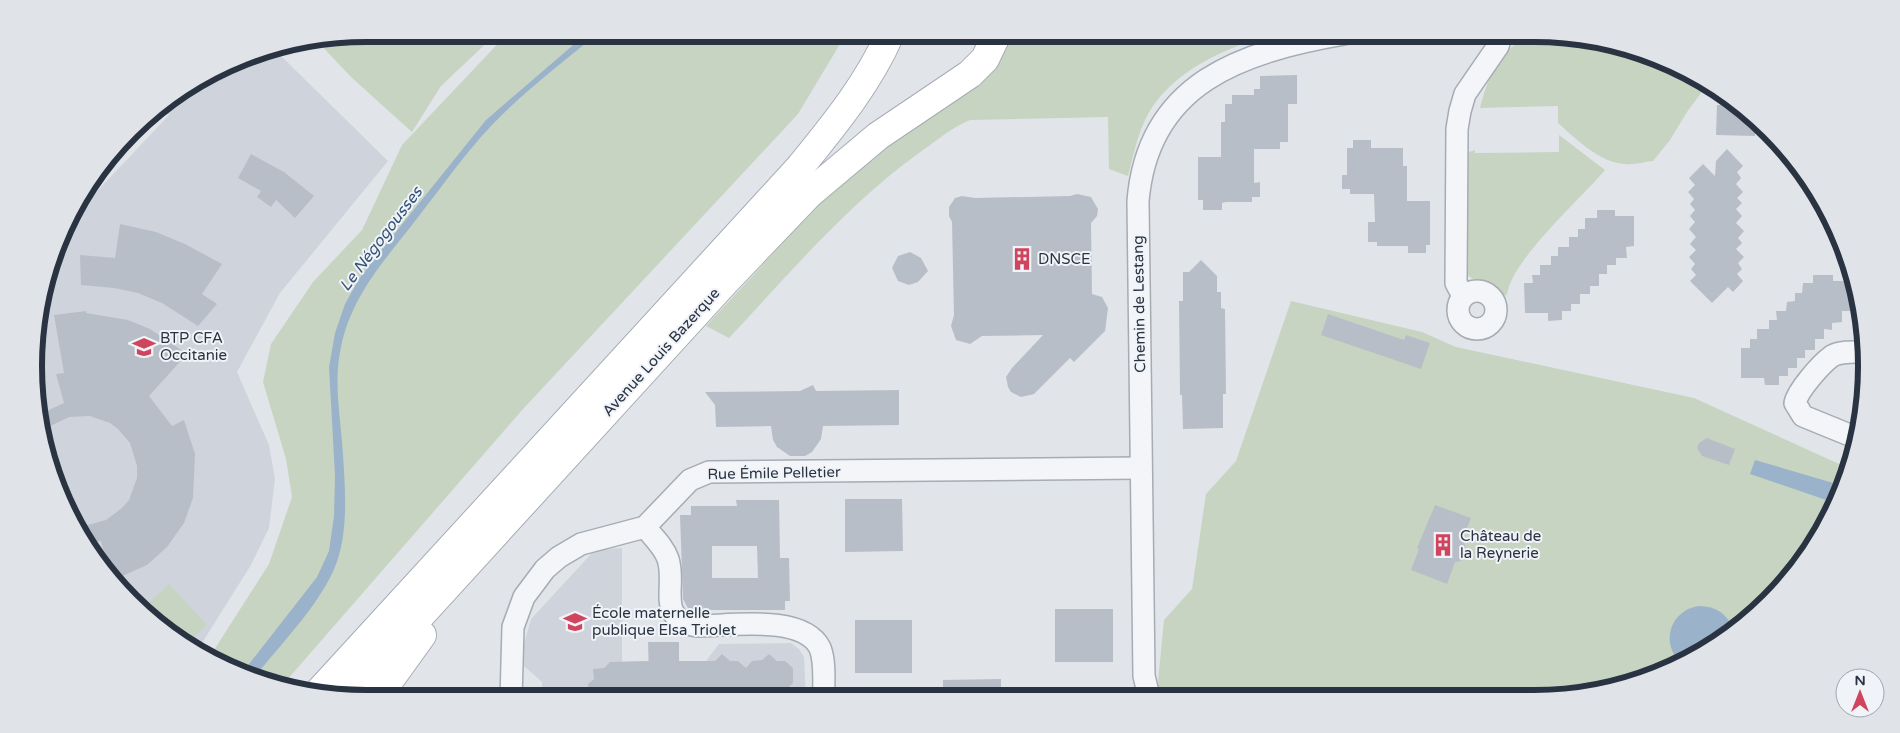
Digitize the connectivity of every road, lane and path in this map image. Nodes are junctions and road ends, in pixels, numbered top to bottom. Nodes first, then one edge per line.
1 (886, 42) edge
2 (993, 42) edge
3 (1308, 42) edge
4 (1499, 42) edge
5 (1463, 296) dead end
6 (1857, 352) edge
7 (1850, 435) edge
8 (1140, 468) junction
9 (645, 527) junction
10 (475, 557) junction
11 (323, 688) edge
12 (352, 690) edge
13 (382, 690) edge
14 (511, 690) edge
15 (824, 690) edge
16 (1146, 690) edge

1 - 11 main road, Avenue Louis Bazerque
2 - 10 main road, Avenue Louis Bazerque
3 - 8 street, Chemin de Lestang
4 - 5 street
6 - 7 street
8 - 9 street, Rue Émile Pelletier
8 - 16 street, Chemin de Lestang
9 - 14 street
9 - 15 street
10 - 12 main road, Avenue Louis Bazerque
10 - 13 main road

